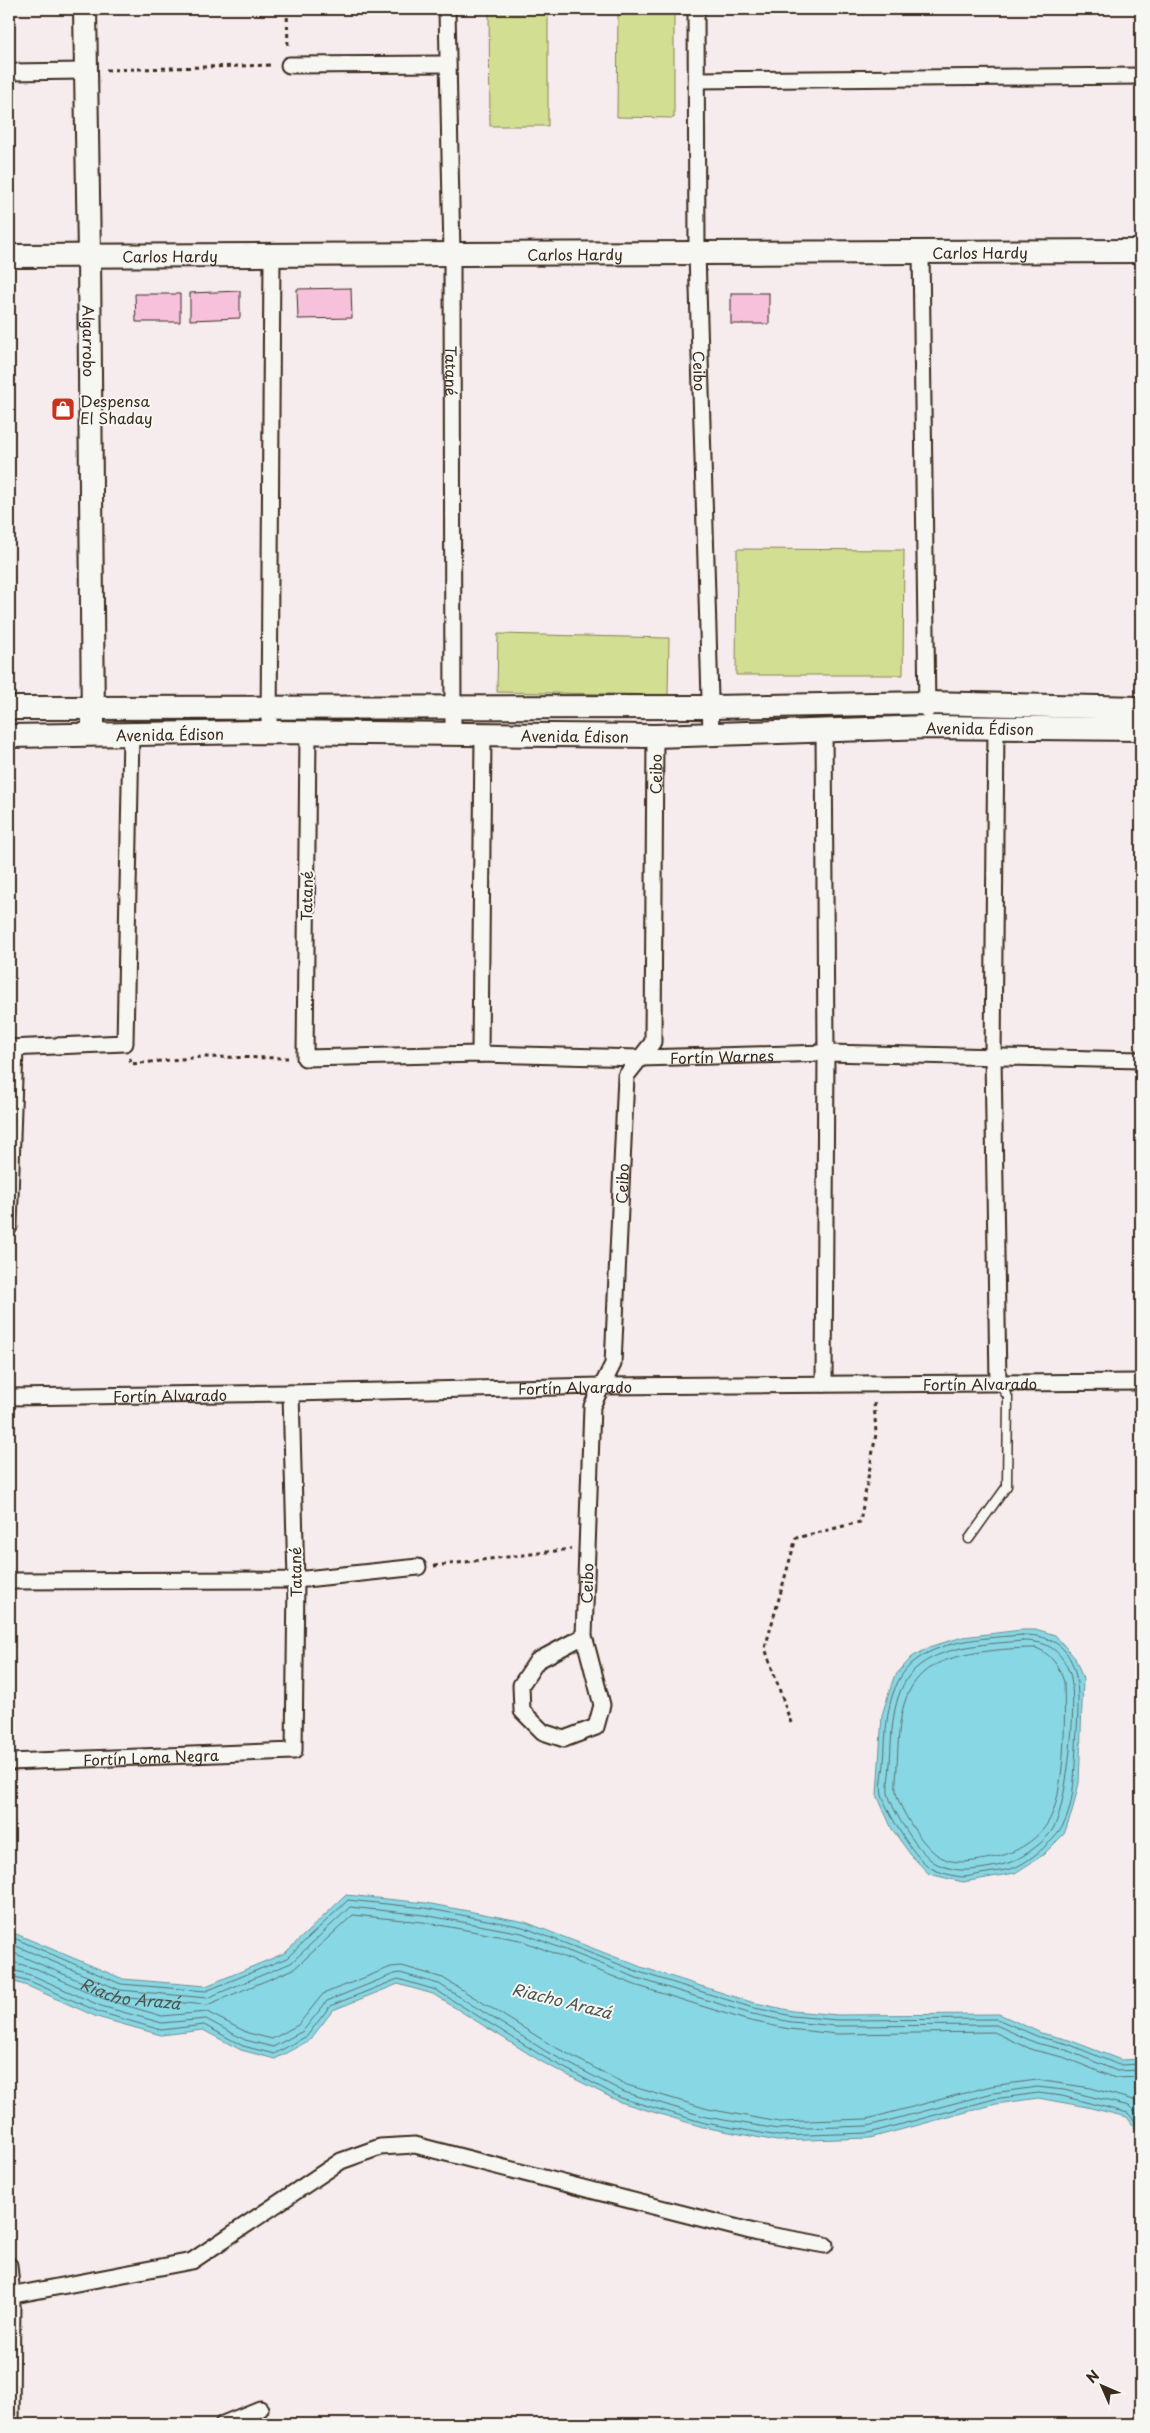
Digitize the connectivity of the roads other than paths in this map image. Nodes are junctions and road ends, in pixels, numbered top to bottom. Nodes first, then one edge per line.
1 (85, 9) edge
2 (448, 9) edge
3 (696, 9) edge
4 (447, 64) junction
5 (289, 65) road end
6 (85, 71) junction
7 (9, 72) edge
8 (1141, 76) edge
9 (697, 80) junction
10 (1141, 251) edge
11 (921, 252) junction
12 (697, 253) junction
13 (452, 254) junction
14 (89, 255) junction
15 (272, 255) junction
16 (9, 256) edge
17 (927, 703) junction
18 (270, 707) junction
19 (710, 707) junction
20 (9, 708) edge
21 (454, 708) junction
22 (1141, 708) edge
23 (92, 710) junction
24 (928, 726) junction
25 (996, 726) junction
26 (1141, 729) edge
27 (824, 730) junction
28 (268, 732) junction
29 (308, 733) junction
30 (711, 733) junction
31 (93, 734) junction
32 (131, 734) junction
33 (454, 734) junction
34 (9, 736) edge
35 (483, 736) junction
36 (655, 736) junction
37 (12, 1048) edge
38 (826, 1053) junction
39 (480, 1054) junction
40 (992, 1055) junction
41 (305, 1058) joint
42 (640, 1058) junction
43 (1141, 1060) edge
44 (9, 1227) edge
45 (1141, 1382) edge
46 (998, 1383) junction
47 (824, 1384) junction
48 (600, 1386) junction
49 (291, 1393) junction
50 (9, 1397) edge
51 (970, 1539) dead end
52 (418, 1567) road end
53 (296, 1580) junction
54 (9, 1581) edge
55 (584, 1636) junction
56 (294, 1751) joint
57 (9, 1762) edge
58 (825, 2245) dead end
59 (9, 2265) edge
60 (10, 2296) edge
61 (260, 2409) dead end
62 (11, 2424) edge
63 (223, 2424) edge

1 - 6 main road, Algarrobo
2 - 4 street, Tatané
3 - 9 street, Ceibo
4 - 5 street
4 - 13 street, Tatané
6 - 7 street
6 - 14 main road, Algarrobo
8 - 9 street
9 - 12 street, Ceibo
10 - 11 main road, Carlos Hardy
11 - 12 main road, Carlos Hardy
11 - 17 street
12 - 13 main road, Carlos Hardy
12 - 19 street, Ceibo
13 - 15 main road, Carlos Hardy
13 - 21 street, Tatané
14 - 15 main road, Carlos Hardy
14 - 16 main road, Carlos Hardy
14 - 23 main road, Algarrobo
15 - 18 street
17 - 19 main road, Avenida Édison
17 - 22 main road, Avenida Édison
17 - 24 street
18 - 21 main road, Avenida Édison
18 - 23 main road, Avenida Édison
18 - 28 street
19 - 21 main road, Avenida Édison
19 - 30 street, Ceibo
20 - 23 main road, Avenida Édison
21 - 33 street, Tatané
23 - 31 main road, Algarrobo
24 - 25 main road, Avenida Édison
24 - 27 main road, Avenida Édison
25 - 26 main road, Avenida Édison
25 - 40 street
27 - 30 main road, Avenida Édison
27 - 38 street
28 - 29 main road, Avenida Édison
28 - 32 main road, Avenida Édison
29 - 33 main road, Avenida Édison
29 - 41 street, Tatané
30 - 36 main road, Avenida Édison
31 - 32 main road, Avenida Édison
31 - 34 main road, Avenida Édison
32 - 37 street
33 - 35 main road, Avenida Édison
35 - 36 main road, Avenida Édison
35 - 39 street
36 - 42 street, Ceibo
37 - 44 street
38 - 40 street, Fortín Warnes
38 - 42 street, Fortín Warnes
38 - 47 street
39 - 41 street, Fortín Warnes
39 - 42 street, Fortín Warnes
40 - 43 street, Fortín Warnes
40 - 46 street
42 - 48 street, Ceibo
45 - 46 street, Fortín Alvarado
46 - 47 street, Fortín Alvarado
46 - 51 lane
47 - 48 street, Fortín Alvarado
48 - 49 street, Fortín Alvarado
48 - 55 street, Ceibo
49 - 50 street, Fortín Alvarado
49 - 53 street, Tatané
52 - 53 street
53 - 54 street
53 - 56 street, Tatané
55 - 55 street, Ceibo
56 - 57 street, Fortín Loma Negra
58 - 60 street
59 - 60 street
60 - 62 street
61 - 63 street

